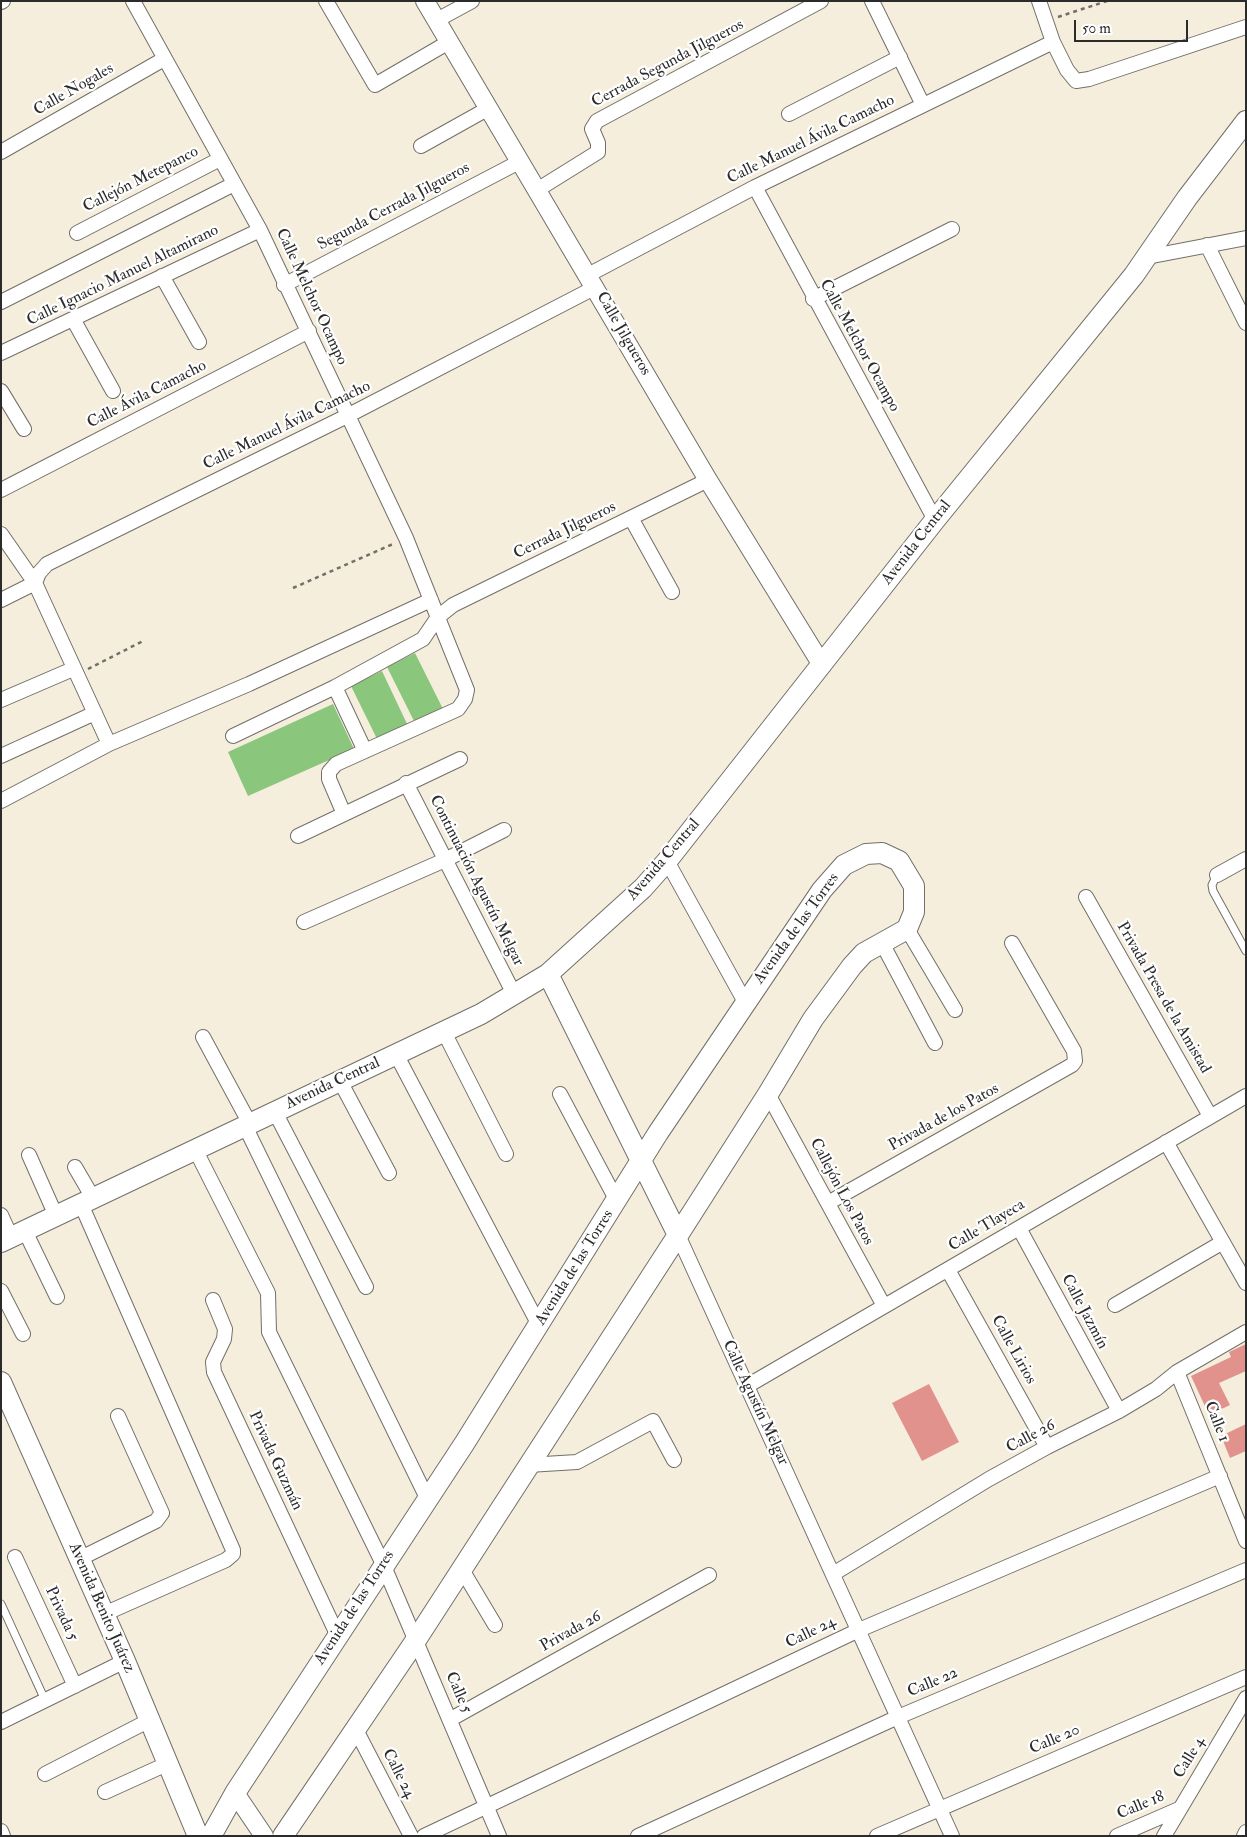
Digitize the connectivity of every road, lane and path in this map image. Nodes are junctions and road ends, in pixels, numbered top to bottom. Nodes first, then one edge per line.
1 (133, 1) edge
2 (326, 1) edge
3 (425, 1) edge
4 (472, 1) edge
5 (821, 1) edge
6 (872, 1) edge
7 (1039, 1) edge
8 (1107, 1) edge
9 (437, 20) junction
10 (1045, 21) junction
11 (1246, 27) edge
12 (449, 42) junction
13 (1053, 42) junction
14 (164, 58) junction
15 (900, 58) junction
16 (923, 105) junction
17 (489, 108) junction
18 (790, 114) dead end
19 (1245, 123) edge
20 (421, 146) dead end
21 (1, 152) edge
22 (220, 158) junction
23 (521, 161) junction
24 (234, 184) junction
25 (754, 187) junction
26 (537, 190) junction
27 (952, 228) dead end
28 (260, 230) junction
29 (78, 233) dead end
30 (1246, 238) edge
31 (1207, 245) junction
32 (1147, 256) junction
33 (162, 276) junction
34 (592, 281) junction
35 (284, 284) junction
36 (813, 298) junction
37 (1, 302) edge
38 (73, 319) junction
39 (1246, 323) edge
40 (309, 331) junction
41 (199, 342) dead end
42 (1, 354) edge
43 (1, 391) edge
44 (113, 391) dead end
45 (347, 416) junction
46 (24, 429) dead end
47 (708, 480) junction
48 (1, 490) edge
49 (631, 518) junction
50 (935, 520) junction
51 (1, 534) edge
52 (406, 538) junction
53 (35, 583) junction
54 (293, 588) dead end
55 (672, 592) dead end
56 (1, 600) edge
57 (431, 600) junction
58 (438, 617) junction
59 (145, 640) dead end
60 (822, 665) junction
61 (75, 672) junction
62 (335, 687) junction
63 (1, 700) edge
64 (95, 713) junction
65 (233, 736) dead end
66 (109, 744) junction
67 (365, 751) junction
68 (1, 756) edge
69 (460, 758) dead end
70 (406, 783) junction
71 (1, 801) edge
72 (344, 814) junction
73 (504, 830) dead end
74 (298, 836) dead end
75 (1246, 859) edge
76 (445, 860) junction
77 (667, 861) junction
78 (1218, 876) joint
79 (1086, 898) dead end
80 (304, 922) dead end
81 (907, 929) junction
82 (882, 943) junction
83 (1012, 943) dead end
84 (1246, 951) edge
85 (548, 974) junction
86 (514, 994) junction
87 (745, 1002) junction
88 (955, 1010) dead end
89 (444, 1032) junction
90 (203, 1037) dead end
91 (935, 1043) dead end
92 (396, 1054) junction
93 (340, 1081) junction
94 (560, 1094) dead end
95 (768, 1094) junction
96 (1246, 1096) edge
97 (275, 1112) junction
98 (1210, 1116) junction
99 (247, 1125) junction
100 (1166, 1142) junction
101 (195, 1149) junction
102 (506, 1154) dead end
103 (29, 1155) dead end
104 (642, 1160) junction
105 (75, 1167) dead end
106 (389, 1173) dead end
107 (87, 1201) junction
108 (616, 1201) junction
109 (828, 1203) junction
110 (1, 1215) edge
111 (56, 1216) junction
112 (1019, 1228) junction
113 (678, 1235) junction
114 (12, 1237) edge
115 (1223, 1242) junction
116 (948, 1270) junction
117 (1246, 1283) edge
118 (366, 1287) dead end
119 (1, 1292) edge
120 (57, 1297) dead end
121 (213, 1300) dead end
122 (1115, 1305) dead end
123 (884, 1306) junction
124 (539, 1325) junction
125 (1246, 1332) edge
126 (23, 1334) dead end
127 (1177, 1372) junction
128 (1, 1382) edge
129 (747, 1386) junction
130 (1118, 1411) junction
131 (118, 1416) dead end
132 (1047, 1447) junction
133 (674, 1460) dead end
134 (528, 1465) junction
135 (1220, 1476) junction
136 (427, 1498) junction
137 (1246, 1541) edge
138 (15, 1557) dead end
139 (79, 1559) junction
140 (383, 1564) junction
141 (461, 1568) junction
142 (1246, 1570) edge
143 (833, 1574) junction
144 (709, 1576) dead end
145 (1, 1604) edge
146 (104, 1614) junction
147 (495, 1624) dead end
148 (859, 1630) junction
149 (337, 1634) junction
150 (416, 1640) junction
151 (125, 1661) junction
152 (1246, 1677) edge
153 (75, 1686) junction
154 (1246, 1698) edge
155 (45, 1700) junction
156 (898, 1717) junction
157 (451, 1719) junction
158 (150, 1720) junction
159 (1, 1722) edge
160 (355, 1728) junction
161 (169, 1763) junction
162 (45, 1774) dead end
163 (105, 1792) dead end
164 (235, 1793) junction
165 (488, 1807) junction
166 (940, 1809) junction
167 (1179, 1809) junction
168 (1, 1832) edge
169 (1246, 1832) edge
170 (3, 1836) edge
171 (198, 1836) edge
172 (211, 1836) edge
173 (264, 1836) edge
174 (282, 1836) edge
175 (411, 1836) edge
176 (424, 1836) edge
177 (499, 1836) edge
178 (638, 1836) edge
179 (878, 1836) edge
180 (952, 1836) edge
181 (1117, 1836) edge
182 (1164, 1836) edge
183 (1244, 1836) edge

1 - 14 street, Calle Melchor Ocampo
2 - 12 street
3 - 9 street, Calle Jilgueros
4 - 9 street
5 - 26 street, Cerrada Segunda Jilgueros
6 - 15 street
7 - 10 street
8 - 10 path
9 - 12 street, Calle Jilgueros
10 - 13 street
11 - 13 street
12 - 17 street, Calle Jilgueros
13 - 16 street, Calle Manuel Ávila Camacho
14 - 21 street, Calle Nogales
14 - 22 street, Calle Melchor Ocampo
15 - 16 street
15 - 18 street
16 - 25 street, Calle Manuel Ávila Camacho
17 - 20 street
17 - 23 street, Calle Jilgueros
19 - 32 main road, Avenida Central
22 - 24 street, Calle Melchor Ocampo
22 - 29 street, Callejón Metepanco
23 - 26 street, Calle Jilgueros
23 - 35 street, Segunda Cerrada Jilgueros
24 - 28 street, Calle Melchor Ocampo
24 - 37 street
25 - 34 street, Calle Manuel Ávila Camacho
25 - 36 street, Calle Melchor Ocampo
26 - 34 street, Calle Jilgueros
27 - 36 street
28 - 33 street, Calle Ignacio Manuel Altamirano
28 - 35 street, Calle Melchor Ocampo
30 - 31 street
31 - 32 street
31 - 39 street
32 - 50 main road, Avenida Central
33 - 38 street, Calle Ignacio Manuel Altamirano
33 - 41 street
34 - 45 street, Calle Manuel Ávila Camacho
34 - 47 street, Calle Jilgueros
35 - 40 street, Calle Melchor Ocampo
36 - 50 street, Calle Melchor Ocampo
38 - 42 street, Calle Ignacio Manuel Altamirano
38 - 44 street
40 - 45 street, Calle Melchor Ocampo
40 - 48 street, Calle Ávila Camacho
43 - 46 street
45 - 52 street, Calle Melchor Ocampo
45 - 53 street, Calle Manuel Ávila Camacho
47 - 49 street, Cerrada Jilgueros
47 - 60 street, Calle Jilgueros
49 - 55 street
49 - 58 street, Cerrada Jilgueros
50 - 60 main road, Avenida Central
51 - 53 street
52 - 54 path
52 - 57 street, Calle Melchor Ocampo
53 - 56 street, Calle Manuel Ávila Camacho
53 - 61 street
57 - 58 street, Calle Melchor Ocampo
57 - 66 street
58 - 62 street, Cerrada Jilgueros
58 - 67 street, Calle Melchor Ocampo
59 - 61 path
60 - 77 main road, Avenida Central
61 - 63 street
61 - 64 street
62 - 65 street, Cerrada Jilgueros
62 - 67 street
64 - 66 street
64 - 68 street
66 - 71 street
67 - 72 street, Calle Melchor Ocampo
69 - 70 street
70 - 72 street
70 - 76 street, Continuación Agustín Melgar
72 - 74 street
73 - 76 street
75 - 78 street
76 - 80 street
76 - 86 street, Continuación Agustín Melgar
77 - 85 main road, Avenida Central
77 - 87 street
78 - 84 lane
79 - 98 street, Privada Presa de la Amistad
81 - 82 main road
81 - 87 main road, Avenida de las Torres
81 - 88 street
82 - 91 street
82 - 95 main road
83 - 109 street, Privada de los Patos
85 - 86 main road, Avenida Central
85 - 104 main road, Calle Agustín Melgar
86 - 89 main road, Avenida Central
87 - 104 main road, Avenida de las Torres
89 - 92 main road, Avenida Central
89 - 102 street
90 - 99 street
92 - 93 main road, Avenida Central
92 - 124 street
93 - 97 main road, Avenida Central
93 - 106 street
94 - 108 street
95 - 109 street, Callejón Los Patos
95 - 113 main road
96 - 98 street, Calle Tlayeca
97 - 99 main road, Avenida Central
97 - 118 street
98 - 100 street, Calle Tlayeca
99 - 101 main road, Avenida Central
99 - 136 street
100 - 112 street, Calle Tlayeca
100 - 115 street
101 - 107 main road, Avenida Central
101 - 140 street, Calle 5
103 - 111 street
104 - 108 main road, Avenida de las Torres
104 - 113 main road, Calle Agustín Melgar
105 - 107 street
107 - 111 main road, Avenida Central
107 - 146 street
108 - 124 main road, Avenida de las Torres
109 - 123 street, Callejón Los Patos
110 - 114 street
111 - 114 main road, Avenida Central
112 - 116 street, Calle Tlayeca
112 - 130 street, Calle Jazmín
113 - 129 street, Calle Agustín Melgar
113 - 134 main road
114 - 120 street
115 - 117 street
115 - 122 street
116 - 123 street, Calle Tlayeca
116 - 132 street, Calle Lirios
119 - 126 street
121 - 149 street, Privada Guzmán
123 - 129 street, Calle Tlayeca
124 - 136 main road, Avenida de las Torres
125 - 127 street, Calle 26
127 - 130 street, Calle 26
127 - 135 street, Calle 1
128 - 139 main road, Avenida Benito Juárez
129 - 143 street, Calle Agustín Melgar
130 - 132 street, Calle 26
131 - 139 street
132 - 143 street, Calle 26
133 - 134 street
134 - 141 main road
135 - 137 street, Calle 1
135 - 148 street, Calle 24
136 - 140 main road, Avenida de las Torres
138 - 153 street, Privada 5
139 - 146 main road, Avenida Benito Juárez
140 - 149 main road, Avenida de las Torres
140 - 150 street, Calle 5
141 - 147 street
141 - 150 main road
142 - 156 street, Calle 22
143 - 148 street, Calle Agustín Melgar
144 - 157 street, Privada 26
145 - 155 lane
146 - 151 main road, Avenida Benito Juárez
148 - 156 street, Calle Agustín Melgar
148 - 165 street, Calle 24
149 - 164 main road, Avenida de las Torres
150 - 157 street, Calle 5
150 - 160 main road
151 - 153 street
151 - 158 main road, Avenida Benito Juárez
152 - 166 street, Calle 20
153 - 155 street
154 - 167 street, Calle 4
155 - 159 street
156 - 166 street, Calle Agustín Melgar
156 - 178 street, Calle 22
157 - 165 street, Calle 5
158 - 161 main road, Avenida Benito Juárez
158 - 162 street
160 - 174 main road
160 - 175 street, Calle 24
161 - 163 street
161 - 171 main road, Avenida Benito Juárez
164 - 172 main road, Avenida de las Torres
164 - 173 street
165 - 176 street, Calle 24
165 - 177 street, Calle 5
166 - 179 street, Calle 20
166 - 180 street, Calle Agustín Melgar
167 - 181 street, Calle 18
167 - 182 street, Calle 4
168 - 170 street
169 - 183 street

